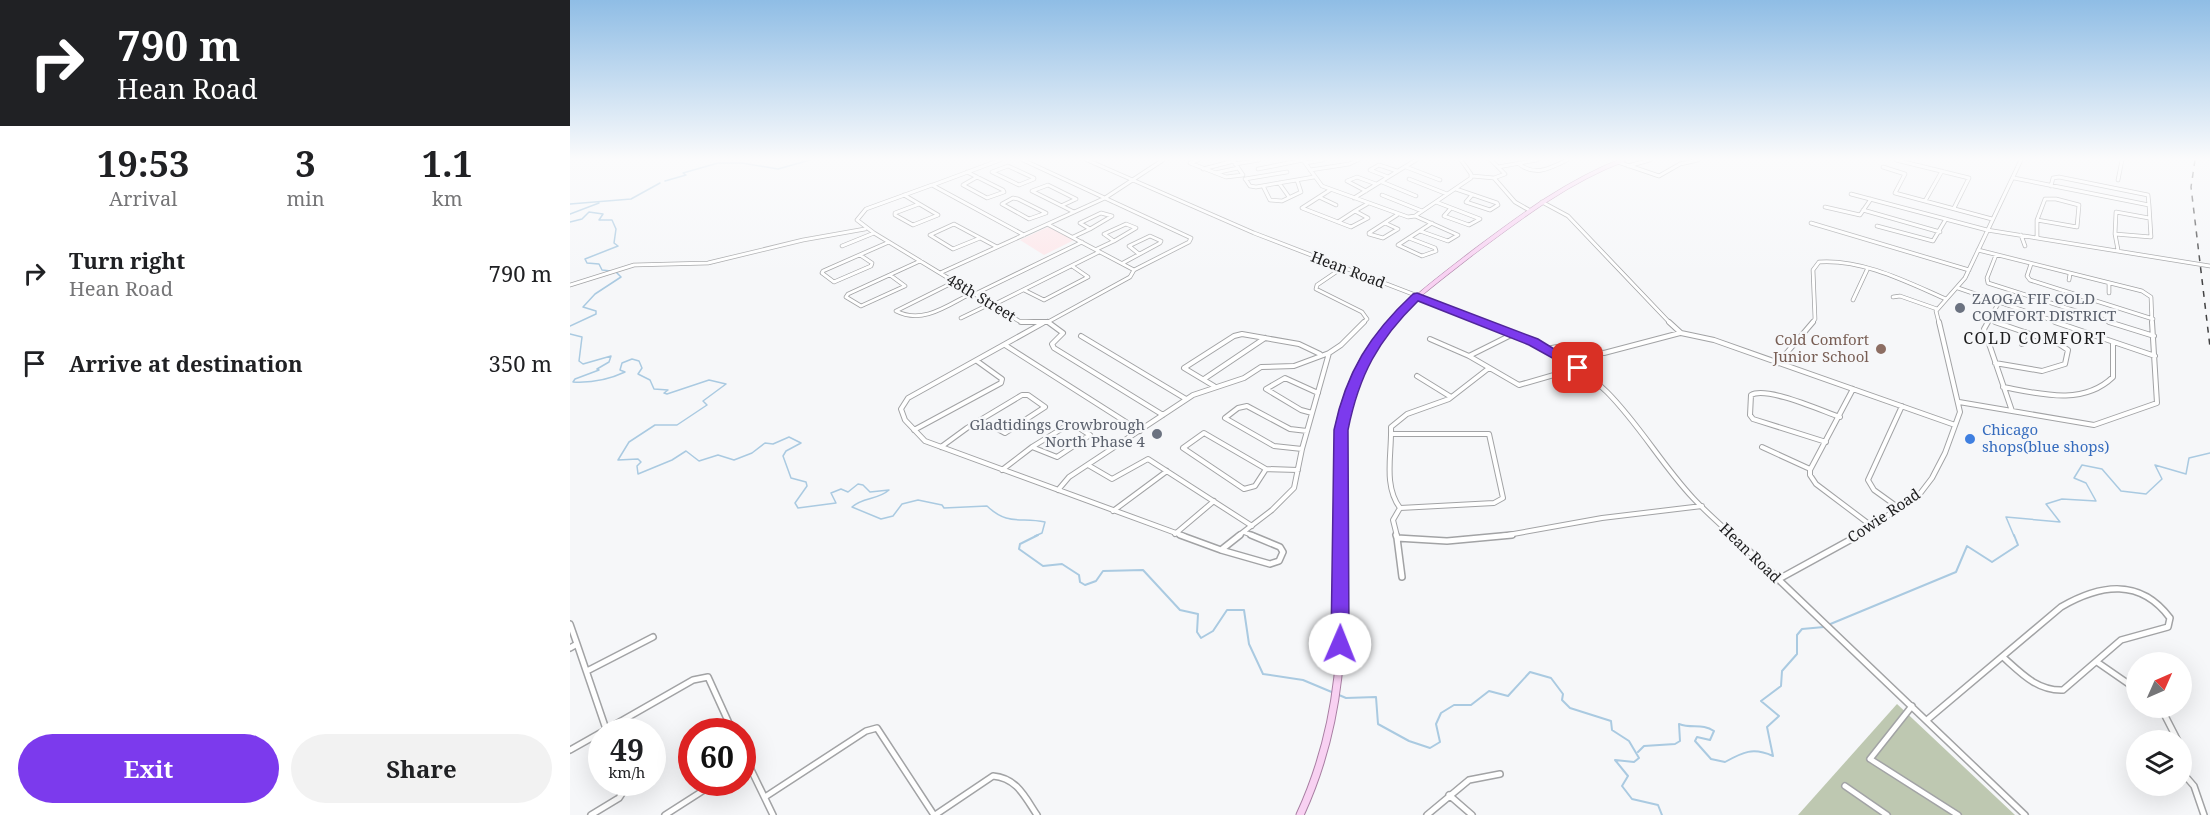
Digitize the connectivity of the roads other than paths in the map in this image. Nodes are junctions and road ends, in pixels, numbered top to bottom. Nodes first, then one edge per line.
1 (897, 198) edge
2 (909, 198) edge
3 (956, 198) edge
4 (1017, 198) edge
5 (1017, 198) edge
6 (1045, 198) edge
7 (1074, 198) edge
8 (1105, 198) joint
9 (1174, 198) edge
10 (1270, 198) edge
11 (1289, 198) edge
12 (1316, 198) edge
13 (1320, 198) edge
14 (1354, 198) edge
15 (1390, 198) edge
16 (1441, 198) edge
17 (1469, 198) edge
18 (1481, 198) edge
19 (1512, 198) edge
20 (1547, 198) edge
21 (1867, 198) edge
22 (1914, 198) edge
23 (1927, 198) edge
24 (1959, 198) edge
25 (2003, 198) edge
26 (2046, 198) edge
27 (2046, 198) edge
28 (2113, 198) edge
29 (2148, 198) edge
30 (1871, 199) junction
31 (1925, 201) junction
32 (1436, 202) junction
33 (1541, 202) junction
34 (1368, 203) junction
35 (919, 204) junction
36 (1336, 205) dead end
37 (2149, 205) junction
38 (1062, 206) junction
39 (1825, 207) dead end
40 (1451, 208) junction
41 (1954, 208) junction
42 (1529, 210) junction
43 (1863, 210) junction
44 (1355, 211) junction
45 (1422, 211) junction
46 (1075, 212) junction
47 (1046, 213) junction
48 (1397, 214) junction
49 (1414, 216) junction
50 (2149, 218) junction
51 (1059, 219) junction
52 (1946, 219) junction
53 (1992, 219) junction
54 (2037, 220) junction
55 (1337, 222) junction
56 (1384, 223) junction
57 (1432, 223) junction
58 (1048, 224) junction
59 (1810, 224) dead end
60 (1877, 226) dead end
61 (867, 228) junction
62 (1090, 229) junction
63 (1987, 230) junction
64 (1420, 231) junction
65 (1940, 232) junction
66 (874, 233) junction
67 (2115, 234) junction
68 (1024, 235) junction
69 (2021, 235) junction
70 (1072, 237) junction
71 (2037, 237) junction
72 (980, 238) junction
73 (1409, 238) junction
74 (1114, 240) junction
75 (889, 242) junction
76 (1082, 242) junction
77 (842, 246) dead end
78 (2025, 246) dead end
79 (998, 247) junction
80 (1978, 250) junction
81 (1098, 251) junction
82 (2118, 251) junction
83 (1139, 254) junction
84 (860, 255) junction
85 (1996, 255) junction
86 (920, 261) junction
87 (1122, 263) junction
88 (2031, 264) junction
89 (1071, 266) junction
90 (2210, 266) edge
91 (1342, 268) junction
92 (1134, 270) junction
93 (1867, 270) junction
94 (1969, 270) junction
95 (940, 273) junction
96 (2070, 274) junction
97 (890, 275) junction
98 (2069, 280) dead end
99 (954, 282) junction
100 (2109, 283) junction
101 (570, 285) edge
102 (1958, 288) junction
103 (1024, 290) junction
104 (974, 293) junction
105 (2109, 293) dead end
106 (1417, 297) junction
107 (1893, 297) dead end
108 (1946, 299) junction
109 (1853, 300) dead end
110 (1998, 304) junction
111 (992, 305) junction
112 (1937, 309) junction
113 (961, 318) dead end
114 (1988, 319) junction
115 (2153, 319) junction
116 (1046, 322) junction
117 (2025, 332) junction
118 (1514, 333) junction
119 (1681, 333) junction
120 (1081, 336) dead end
121 (2154, 336) junction
122 (1265, 338) junction
123 (1430, 339) dead end
124 (2113, 343) junction
125 (2022, 344) dead end
126 (1005, 345) junction
127 (1547, 349) junction
128 (1329, 353) junction
129 (1321, 355) junction
130 (1469, 356) junction
131 (2155, 356) junction
132 (977, 360) junction
133 (1778, 363) junction
134 (1995, 363) junction
135 (1489, 368) junction
136 (1578, 368) junction
137 (1417, 376) dead end
138 (1203, 379) junction
139 (1214, 386) junction
140 (2003, 387) junction
141 (1853, 390) junction
142 (1318, 393) junction
143 (1451, 397) junction
144 (1186, 399) junction
145 (1959, 402) junction
146 (1902, 406) junction
147 (2012, 411) junction
148 (1312, 413) junction
149 (1163, 415) junction
150 (1840, 417) junction
151 (981, 420) junction
152 (1955, 425) junction
153 (914, 430) junction
154 (1140, 431) junction
155 (1307, 431) junction
156 (1392, 434) junction
157 (1826, 442) junction
158 (941, 447) junction
159 (1032, 447) junction
160 (1762, 447) dead end
161 (1302, 449) junction
162 (1088, 465) junction
163 (1266, 469) junction
164 (1002, 470) junction
165 (1298, 470) junction
166 (1810, 470) junction
167 (1167, 471) junction
168 (1058, 490) junction
169 (1214, 501) junction
170 (1702, 506) junction
171 (1400, 508) junction
172 (1899, 508) junction
173 (1113, 511) junction
174 (1252, 525) junction
175 (1873, 527) junction
176 (1244, 532) junction
177 (1174, 534) junction
178 (1397, 537) junction
179 (1221, 550) junction
180 (1402, 577) dead end
181 (1777, 580) junction
182 (570, 624) edge
183 (653, 637) dead end
184 (577, 644) junction
185 (570, 648) edge
186 (2003, 657) junction
187 (2097, 662) junction
188 (587, 671) junction
189 (2126, 682) edge
190 (1912, 706) junction
191 (600, 718) edge
192 (627, 718) edge
193 (727, 718) edge
194 (1927, 720) junction
195 (588, 740) edge
196 (570, 750) edge
197 (1500, 774) dead end
198 (756, 782) edge
199 (2192, 782) edge
200 (1845, 786) dead end
201 (1449, 795) junction
202 (622, 796) edge
203 (695, 796) edge
204 (765, 797) junction
205 (591, 815) edge
206 (665, 815) edge
207 (773, 815) edge
208 (935, 815) edge
209 (1037, 815) edge
210 (1300, 815) edge
211 (1427, 815) edge
212 (1472, 815) edge
213 (1887, 815) edge
214 (1958, 815) edge
215 (2025, 815) edge
216 (2204, 815) edge

1 - 61 street
2 - 35 street
3 - 68 street
4 - 47 street
5 - 47 street
6 - 38 street
7 - 38 street
8 - 46 street, 48th Street
8 - 92 street
9 - 91 street, Hean Road
10 - 11 street
12 - 55 street
13 - 36 street
14 - 34 street
15 - 45 street
16 - 32 street
17 - 18 street
19 - 42 street
20 - 33 main road
21 - 30 street
22 - 31 street
23 - 31 street
24 - 41 street
25 - 53 street
26 - 54 street
27 - 54 street
28 - 37 street
29 - 37 street
30 - 43 street
30 - 52 street
31 - 41 street
32 - 40 street
32 - 45 street
33 - 42 main road
33 - 119 street
34 - 44 street
34 - 48 street
35 - 35 street
37 - 50 street
38 - 46 street
39 - 43 street
40 - 40 street
41 - 53 street
42 - 106 main road
43 - 65 street
44 - 55 street
44 - 55 street
45 - 49 street
46 - 51 street, 48th Street
47 - 51 street
48 - 49 street
48 - 56 street
49 - 57 street
50 - 67 street
50 - 67 street
51 - 58 street, 48th Street
52 - 63 street
52 - 65 street
53 - 63 street
54 - 71 street
56 - 56 street
57 - 64 street
57 - 64 street
58 - 68 street, 48th Street
58 - 70 street
59 - 94 street
60 - 65 street
61 - 66 street
61 - 101 street
62 - 62 street
62 - 70 street
63 - 69 street
63 - 80 street
64 - 73 street
66 - 75 street
66 - 77 street
67 - 82 street
68 - 79 street, 48th Street
69 - 71 street
69 - 78 street
70 - 76 street
71 - 82 street
72 - 72 street
72 - 79 street
73 - 73 street
74 - 74 street
74 - 81 street
75 - 84 street
75 - 86 street
76 - 81 street
76 - 104 street
79 - 95 street, 48th Street
80 - 85 street
80 - 94 street
81 - 87 street
81 - 89 street
82 - 90 street
83 - 83 street
83 - 87 street
84 - 84 street
85 - 88 street
85 - 121 street
86 - 95 street
86 - 97 street
87 - 92 street
88 - 96 street
88 - 115 street
89 - 103 street
89 - 103 street
91 - 106 street, Hean Road
91 - 128 street
92 - 116 street
93 - 108 street
93 - 109 street
93 - 133 street
94 - 102 street
95 - 99 street, 48th Street
96 - 98 street
96 - 100 street
97 - 97 street
99 - 104 street, 48th Street
99 - 104 street
100 - 105 street
100 - 115 street
102 - 108 street
102 - 110 street
103 - 111 street
104 - 111 street, 48th Street
106 - 118 street, Hean Road
106 - 210 main road
107 - 112 street
108 - 112 street
110 - 114 street
110 - 124 street
111 - 113 street
111 - 116 street, 48th Street
112 - 145 street, Cowie Road
114 - 117 street
114 - 134 street
115 - 121 street
116 - 126 street
116 - 149 street
117 - 125 street
117 - 134 street
118 - 127 street, Hean Road
118 - 130 street
119 - 127 street
119 - 133 street
120 - 144 street
121 - 131 street
122 - 129 street
122 - 138 street
122 - 138 street
123 - 130 street
124 - 131 street
124 - 140 street
126 - 132 street
126 - 154 street
127 - 136 street, Hean Road
128 - 129 street
128 - 142 street
129 - 139 street
130 - 135 street
131 - 147 street
132 - 153 street
132 - 153 street
133 - 141 street
134 - 140 street
135 - 136 street
135 - 143 street
136 - 170 street, Hean Road
137 - 143 street
138 - 139 street
139 - 144 street
140 - 147 street
141 - 146 street
141 - 150 street
142 - 148 street
142 - 148 street
143 - 156 street
144 - 149 street
145 - 147 street
145 - 152 street, Cowie Road
146 - 152 street
146 - 172 street
148 - 155 street
149 - 154 street
150 - 157 street
150 - 157 street
151 - 151 street
151 - 158 street
152 - 172 street, Cowie Road
153 - 158 street
154 - 162 street
155 - 161 street
155 - 161 street
156 - 171 street
156 - 171 street
157 - 166 street
158 - 164 street
159 - 159 street
159 - 164 street
160 - 166 street
161 - 165 street
162 - 167 street
162 - 168 street
163 - 163 street
163 - 165 street
164 - 168 street
165 - 174 street
166 - 175 street
167 - 169 street
167 - 173 street
168 - 173 street
169 - 174 street
169 - 177 street
170 - 178 street
170 - 181 street, Hean Road
171 - 178 street
172 - 175 street, Cowie Road
173 - 177 street
174 - 176 street
175 - 181 street, Cowie Road
176 - 179 street
176 - 179 street
177 - 179 street
178 - 180 street
181 - 190 street, Hean Road
182 - 184 street
183 - 188 street
184 - 185 street
184 - 188 street
186 - 187 street
186 - 187 street
186 - 194 street
187 - 189 street
188 - 191 street
190 - 194 street, Hean Road
190 - 214 street
192 - 193 street
194 - 215 street, Hean Road
195 - 196 street
197 - 201 street
198 - 204 street
199 - 216 street
200 - 213 street
201 - 211 street
201 - 212 street
202 - 205 street
203 - 206 street
204 - 207 street
204 - 208 street
208 - 209 street

